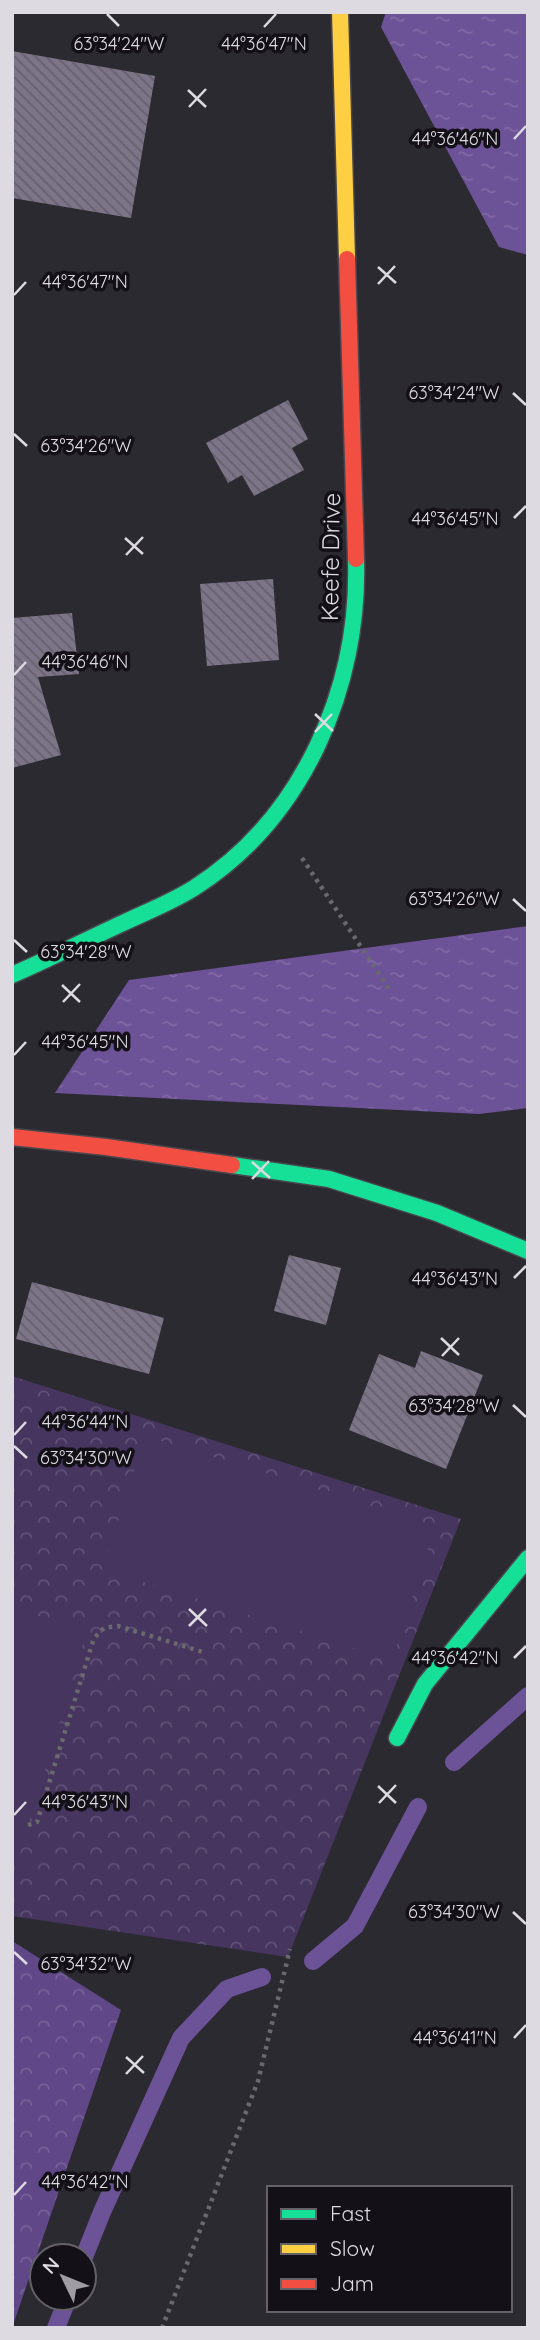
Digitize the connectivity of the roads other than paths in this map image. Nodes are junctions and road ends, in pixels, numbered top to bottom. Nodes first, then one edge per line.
1 (340, 12) edge
2 (12, 975) edge
3 (12, 1137) edge
4 (528, 1251) edge
5 (528, 1558) edge
6 (397, 1738) dead end

1 - 2 street, Keefe Drive
3 - 4 street
5 - 6 street

